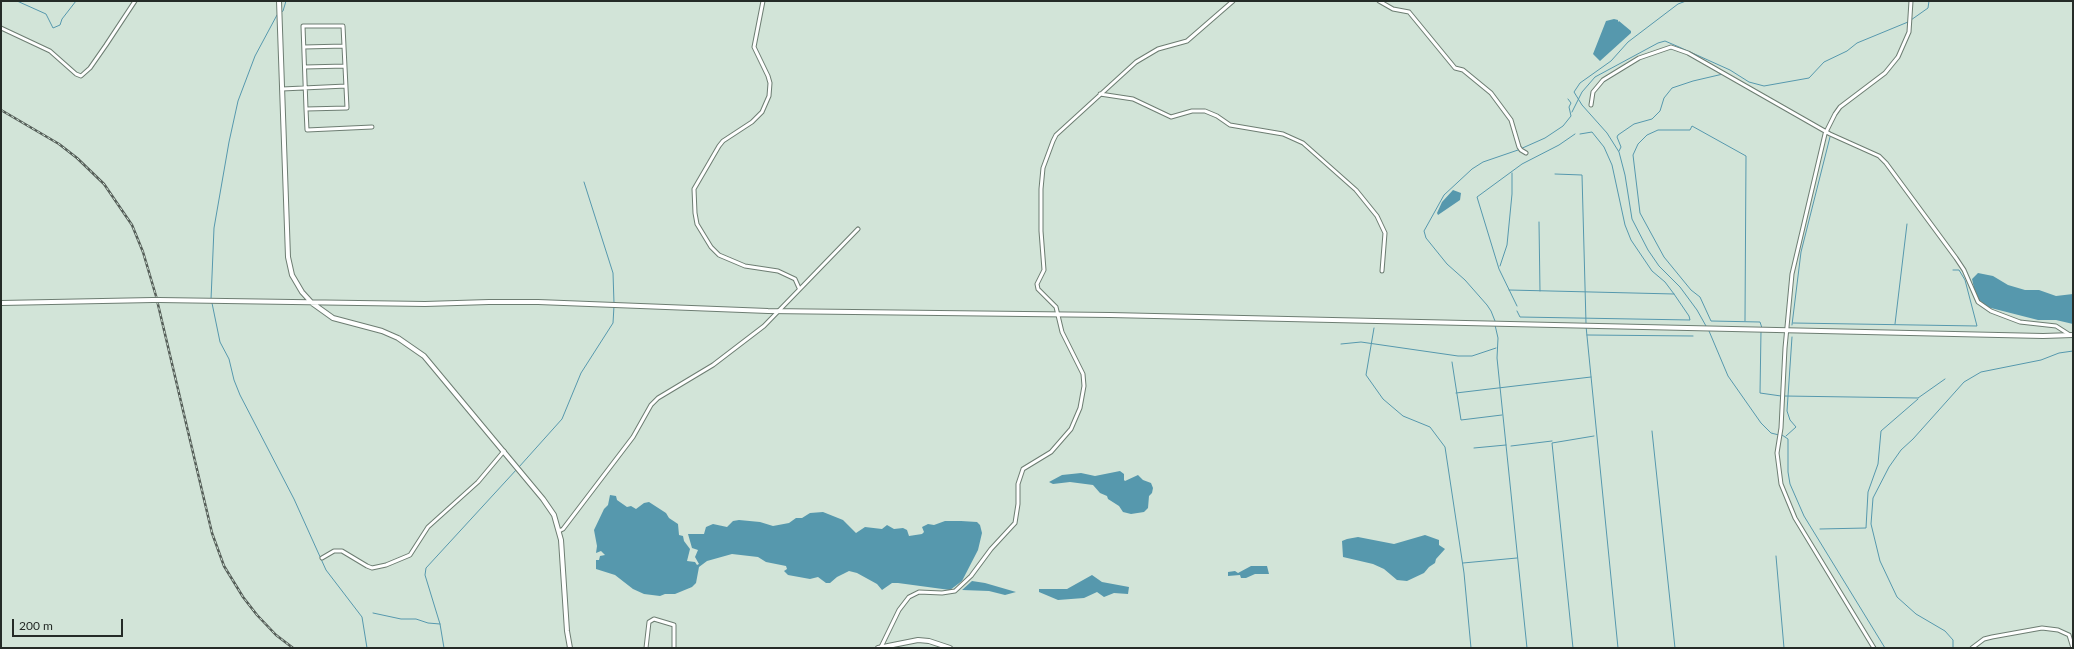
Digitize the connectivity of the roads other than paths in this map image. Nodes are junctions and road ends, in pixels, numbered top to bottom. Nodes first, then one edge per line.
1 (135, 1) edge
2 (279, 1) edge
3 (763, 1) edge
4 (1233, 1) edge
5 (1379, 1) edge
6 (1911, 1) edge
7 (1, 28) edge
8 (344, 46) junction
9 (304, 47) junction
10 (345, 66) junction
11 (305, 67) junction
12 (346, 86) junction
13 (305, 88) junction
14 (282, 89) junction
15 (1100, 94) junction
16 (1591, 105) dead end
17 (306, 109) junction
18 (372, 127) dead end
19 (1826, 132) junction
20 (1526, 153) dead end
21 (858, 229) dead end
22 (1382, 271) dead end
23 (800, 288) junction
24 (1, 303) edge
25 (312, 303) junction
26 (780, 311) junction
27 (1059, 314) junction
28 (1787, 330) junction
29 (2072, 335) edge
30 (504, 451) junction
31 (559, 532) junction
32 (322, 558) dead end
33 (570, 648) edge
34 (646, 648) edge
35 (674, 648) edge
36 (879, 648) edge
37 (950, 648) edge
38 (1874, 648) edge
39 (1972, 648) edge
40 (2073, 648) edge

1 - 7 street
2 - 14 main road
3 - 23 street
4 - 15 street
5 - 20 street
6 - 19 street
8 - 9 street
8 - 9 street
8 - 10 street
9 - 11 street
10 - 11 street
10 - 12 street
11 - 13 street
12 - 13 street
12 - 17 street
13 - 14 street
13 - 17 street
14 - 25 main road
15 - 22 street
15 - 27 street
16 - 19 street
17 - 18 street
19 - 28 street
19 - 29 street
21 - 23 street
23 - 26 street
24 - 25 main road, bridge
25 - 26 main road
25 - 30 main road
26 - 27 main road
26 - 31 street
27 - 28 main road
27 - 36 street
28 - 29 main road
28 - 38 street
30 - 31 main road
30 - 32 street
31 - 33 main road
34 - 35 street
36 - 37 main road
39 - 40 street

